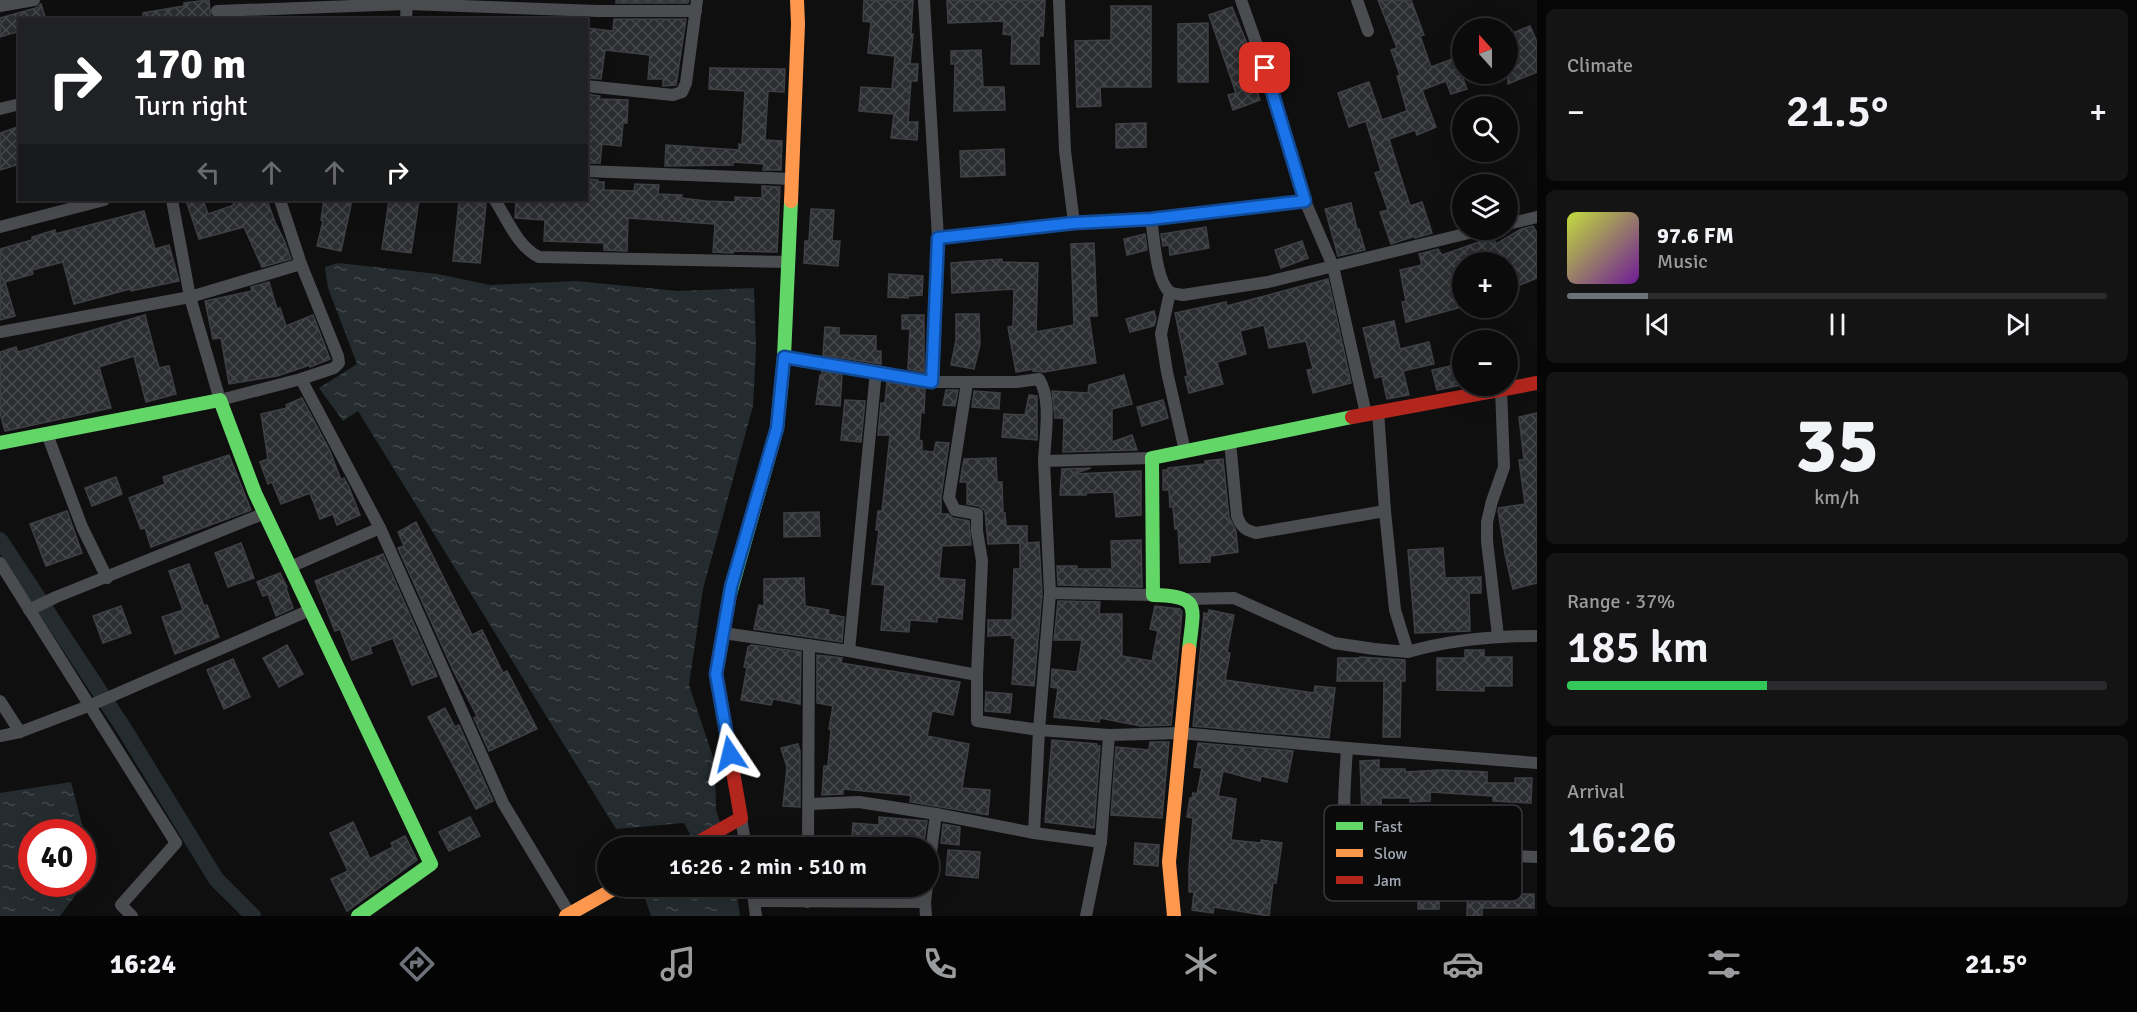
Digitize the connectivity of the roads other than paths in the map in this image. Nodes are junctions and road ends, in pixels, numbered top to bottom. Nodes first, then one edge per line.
1 (34, 0) edge
2 (797, 0) edge
3 (924, 0) edge
4 (1059, 0) edge
5 (1241, 0) edge
6 (1357, 0) edge
7 (407, 2) edge
8 (306, 3) edge
9 (696, 5) edge
10 (0, 6) edge
11 (218, 10) edge
12 (406, 18) edge
13 (1368, 31) dead end
14 (588, 86) edge
15 (18, 104) edge
16 (0, 109) edge
17 (588, 171) edge
18 (792, 178) junction
19 (100, 201) edge
20 (172, 201) edge
21 (280, 201) edge
22 (496, 201) edge
23 (1305, 201) junction
24 (1537, 217) edge
25 (1151, 219) junction
26 (1518, 222) edge
27 (1074, 223) junction
28 (0, 227) edge
29 (1452, 237) edge
30 (938, 238) junction
31 (788, 262) junction
32 (301, 264) junction
33 (1333, 266) junction
34 (1170, 292) junction
35 (190, 297) junction
36 (0, 332) edge
37 (784, 357) junction
38 (876, 371) junction
39 (301, 379) junction
40 (932, 382) junction
41 (967, 383) junction
42 (1537, 383) edge
43 (1518, 386) edge
44 (1462, 396) edge
45 (1501, 396) edge
46 (220, 400) junction
47 (1372, 412) junction
48 (47, 434) junction
49 (1230, 442) junction
50 (0, 443) edge
51 (1185, 452) junction
52 (1152, 458) junction
53 (1044, 461) junction
54 (1384, 511) junction
55 (265, 513) junction
56 (380, 528) junction
57 (0, 563) edge
58 (290, 567) junction
59 (107, 578) junction
60 (1050, 593) junction
61 (1153, 595) junction
62 (1188, 599) junction
63 (30, 610) junction
64 (310, 610) junction
65 (723, 633) junction
66 (1498, 636) junction
67 (1537, 636) edge
68 (809, 645) junction
69 (849, 651) junction
70 (1408, 652) junction
71 (977, 675) junction
72 (0, 701) edge
73 (90, 705) junction
74 (1039, 730) junction
75 (20, 732) junction
76 (1180, 733) junction
77 (1109, 735) junction
78 (0, 736) edge
79 (1347, 748) junction
80 (1537, 763) edge
81 (808, 804) junction
82 (1345, 805) edge
83 (936, 814) junction
84 (741, 818) junction
85 (1034, 833) junction
86 (707, 837) edge
87 (744, 837) edge
88 (808, 837) edge
89 (933, 837) edge
90 (1101, 842) junction
91 (1522, 855) edge
92 (1537, 856) edge
93 (600, 897) edge
94 (754, 897) edge
95 (807, 897) edge
96 (926, 897) edge
97 (755, 902) junction
98 (807, 902) junction
99 (925, 902) junction
100 (569, 915) edge
101 (132, 916) edge
102 (358, 916) edge
103 (756, 916) edge
104 (926, 916) edge
105 (1086, 916) edge
106 (1174, 916) edge

1 - 10 street
2 - 18 street
3 - 30 street
4 - 27 street
5 - 23 street
6 - 13 street
7 - 8 street
7 - 9 street
7 - 12 street
8 - 11 street
9 - 14 street
15 - 16 street
17 - 18 street
18 - 31 street
19 - 28 street
20 - 35 street
21 - 32 street
22 - 31 street
23 - 25 street
23 - 33 street
24 - 26 street
25 - 27 street
25 - 34 street
27 - 30 street
29 - 33 street
30 - 40 street
31 - 37 street
32 - 35 street
32 - 39 street
33 - 34 street
33 - 47 street
34 - 51 street
35 - 36 street
35 - 46 street
37 - 38 street
37 - 65 street
38 - 40 street
38 - 69 street
39 - 46 street
39 - 56 street
40 - 41 street
41 - 53 street
41 - 71 street
42 - 43 street
44 - 47 street
45 - 66 street
46 - 48 street
46 - 55 street
47 - 49 street
47 - 54 street
48 - 50 street
48 - 59 street
49 - 51 street
49 - 54 street
51 - 52 street
52 - 53 street
52 - 61 street
53 - 60 street
54 - 70 street
55 - 58 street
55 - 59 street
56 - 58 street
56 - 100 street
57 - 63 street
58 - 64 street
59 - 63 street
60 - 61 street
60 - 74 street
61 - 62 street
62 - 70 street
62 - 76 street
63 - 73 street
64 - 73 street
64 - 102 street
65 - 68 street
65 - 84 street
66 - 67 street
66 - 70 street
68 - 69 street
68 - 81 street
69 - 71 street
71 - 74 street
72 - 75 street
73 - 75 street
73 - 101 street
74 - 77 street
74 - 85 street
75 - 78 street
76 - 77 street
76 - 79 street
76 - 106 street
77 - 90 street
79 - 80 street
79 - 82 street
81 - 83 street
81 - 88 street
83 - 85 street
83 - 89 street
84 - 86 street
84 - 87 street
85 - 90 street
90 - 105 street
91 - 92 street
93 - 100 street
94 - 97 street
95 - 98 street
96 - 99 street
97 - 98 street
97 - 103 street
98 - 99 street
99 - 104 street

